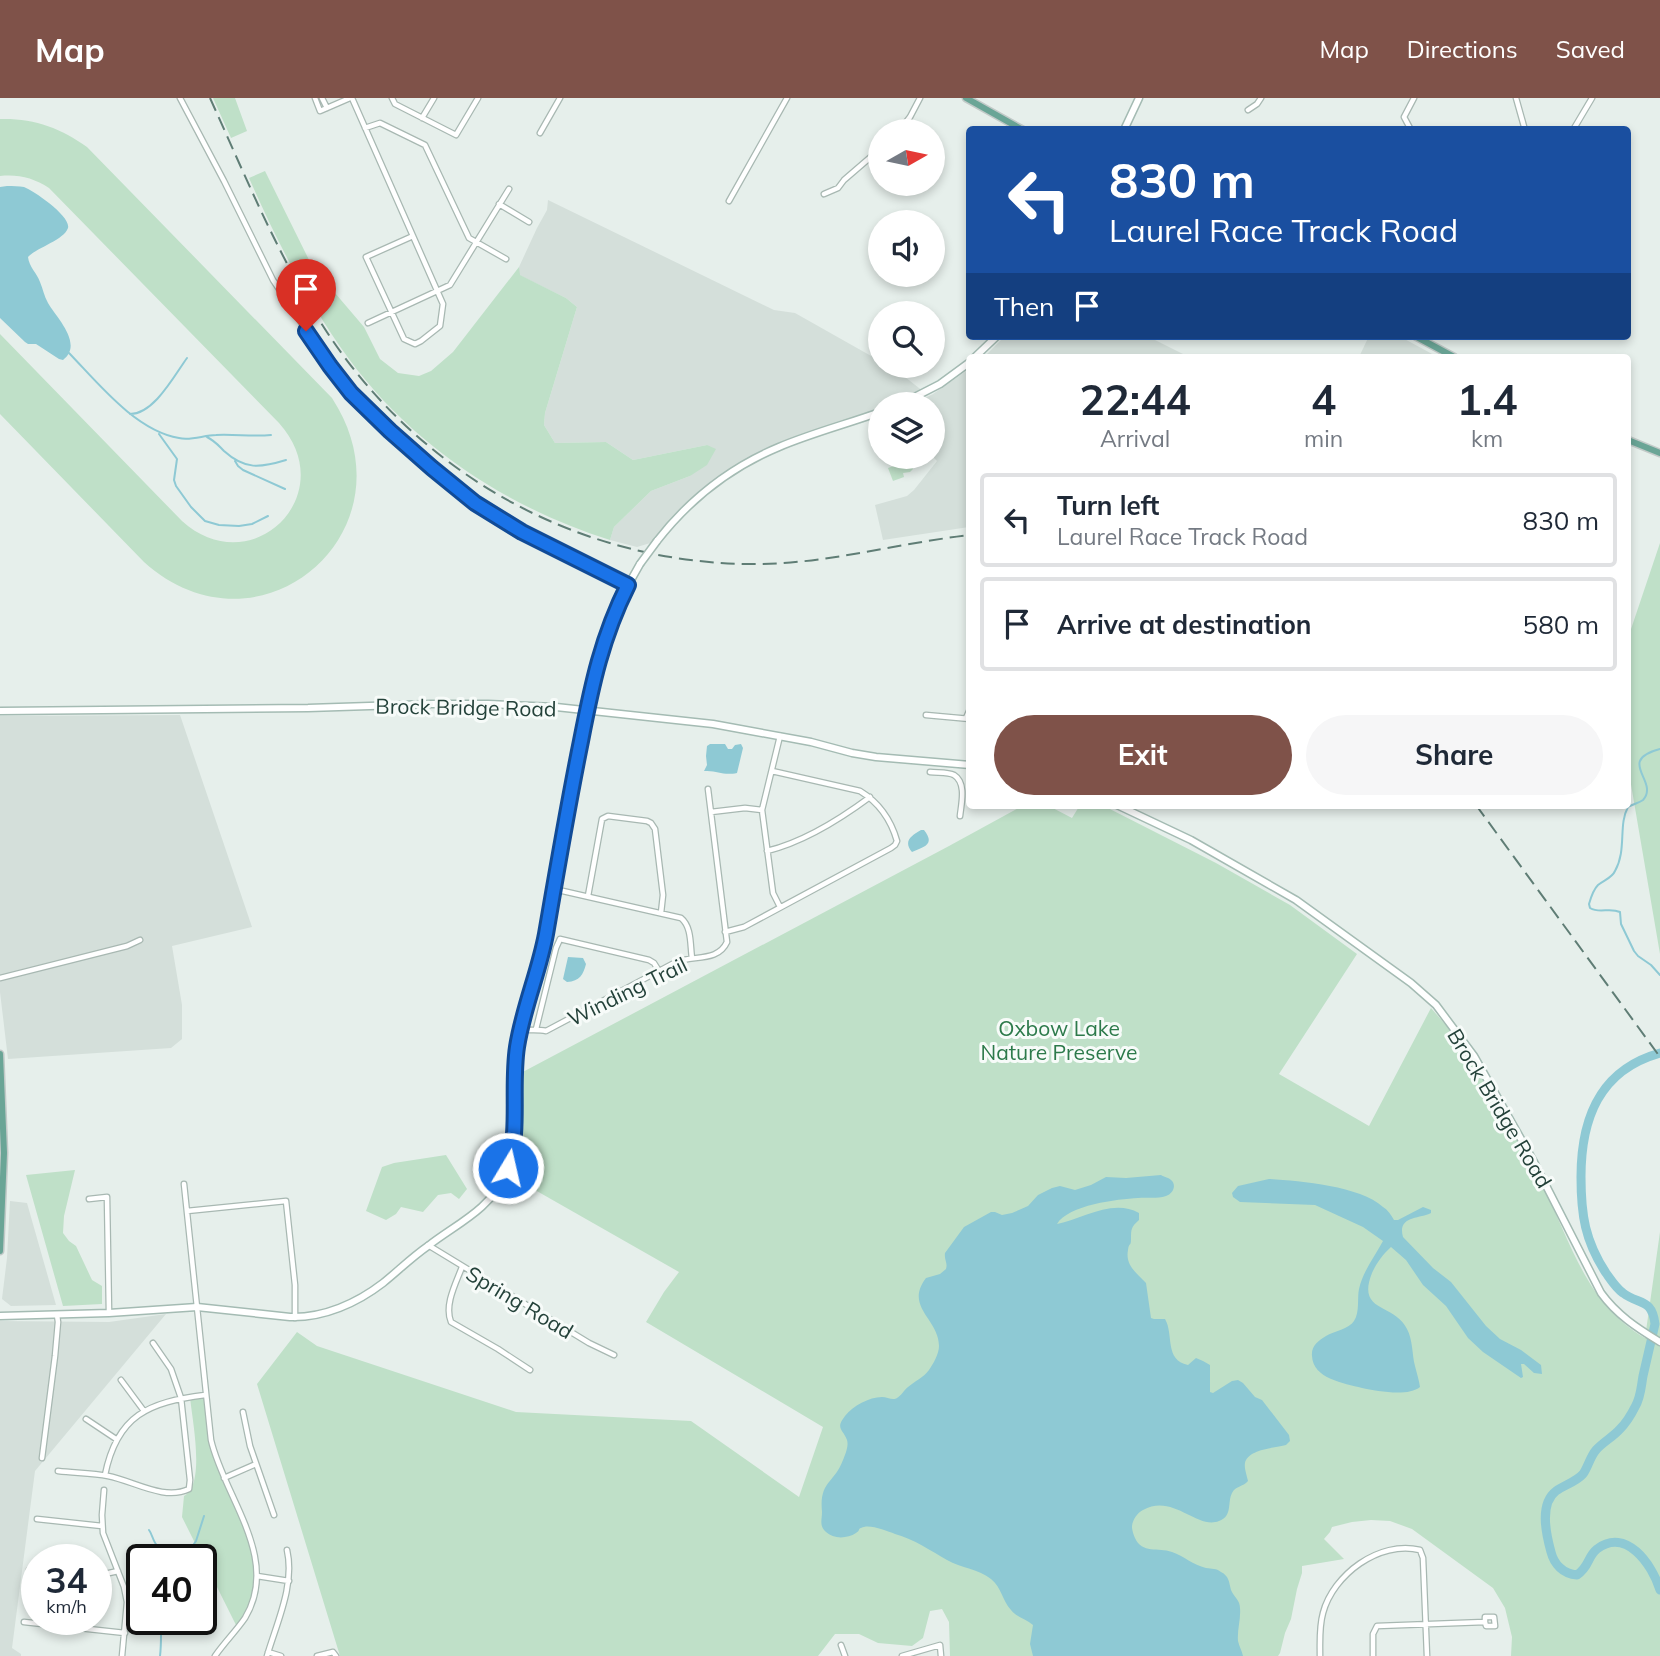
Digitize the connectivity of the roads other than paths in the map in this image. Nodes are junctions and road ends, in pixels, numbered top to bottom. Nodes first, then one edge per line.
1 (180, 98) edge
2 (315, 98) edge
3 (322, 98) edge
4 (351, 98) edge
5 (391, 98) edge
6 (434, 98) edge
7 (478, 98) edge
8 (560, 98) edge
9 (788, 98) edge
10 (920, 98) edge
11 (966, 98) edge
12 (1139, 98) edge
13 (1261, 98) edge
14 (1414, 98) edge
15 (1516, 98) edge
16 (1592, 98) edge
17 (327, 108) junction
18 (1248, 110) dead end
19 (422, 119) junction
20 (908, 119) edge
21 (1016, 126) edge
22 (1126, 126) edge
23 (1409, 126) edge
24 (1524, 126) edge
25 (1575, 126) edge
26 (365, 128) junction
27 (540, 132) dead end
28 (868, 159) edge
29 (509, 189) dead end
30 (824, 194) dead end
31 (729, 201) dead end
32 (499, 204) junction
33 (529, 222) dead end
34 (412, 236) junction
35 (477, 242) junction
36 (506, 259) dead end
37 (437, 292) junction
38 (391, 312) junction
39 (368, 323) dead end
40 (994, 340) edge
41 (1422, 340) edge
42 (978, 354) edge
43 (1448, 354) edge
44 (966, 365) edge
45 (923, 392) edge
46 (868, 416) edge
47 (1631, 441) edge
48 (1660, 453) edge
49 (628, 585) junction
50 (587, 709) junction
51 (0, 711) edge
52 (926, 715) dead end
53 (966, 718) edge
54 (780, 736) junction
55 (957, 764) junction
56 (966, 765) edge
57 (772, 771) junction
58 (930, 772) dead end
59 (955, 776) junction
60 (708, 789) dead end
61 (870, 797) junction
62 (1125, 809) edge
63 (762, 810) junction
64 (711, 812) junction
65 (960, 816) dead end
66 (767, 852) junction
67 (554, 889) junction
68 (588, 897) junction
69 (780, 907) junction
70 (661, 913) junction
71 (726, 932) junction
72 (140, 940) dead end
73 (692, 958) junction
74 (659, 971) junction
75 (0, 978) edge
76 (522, 1025) junction
77 (536, 1029) junction
78 (0, 1054) edge
79 (184, 1184) dead end
80 (89, 1199) dead end
81 (187, 1211) junction
82 (428, 1245) junction
83 (0, 1251) edge
84 (462, 1267) junction
85 (197, 1307) junction
86 (109, 1313) junction
87 (57, 1315) junction
88 (0, 1316) edge
89 (295, 1318) junction
90 (1660, 1342) edge
91 (153, 1343) dead end
92 (614, 1355) dead end
93 (530, 1370) dead end
94 (121, 1380) dead end
95 (205, 1395) junction
96 (181, 1398) junction
97 (144, 1411) junction
98 (243, 1412) dead end
99 (86, 1419) dead end
100 (116, 1439) junction
101 (42, 1458) dead end
102 (256, 1464) junction
103 (58, 1471) dead end
104 (105, 1475) junction
105 (224, 1478) junction
106 (104, 1490) dead end
107 (274, 1515) dead end
108 (37, 1519) dead end
109 (102, 1525) junction
110 (287, 1550) dead end
111 (118, 1571) junction
112 (112, 1572) edge
113 (257, 1576) junction
114 (289, 1581) junction
115 (1485, 1622) dead end
116 (1425, 1623) junction
117 (112, 1632) edge
118 (125, 1633) junction
119 (841, 1645) dead end
120 (267, 1654) edge
121 (122, 1656) edge
122 (215, 1656) edge
123 (281, 1656) edge
124 (320, 1656) edge
125 (336, 1656) edge
126 (845, 1656) edge
127 (902, 1656) edge
128 (941, 1656) edge
129 (1320, 1656) edge
130 (1373, 1656) edge
131 (1427, 1656) edge

1 - 49 street
2 - 17 street
3 - 17 street
4 - 17 street
4 - 26 street
5 - 19 street
6 - 19 street
7 - 19 street
8 - 27 street
9 - 31 street
10 - 20 street
11 - 21 main road
12 - 22 street
13 - 18 street
14 - 23 street
15 - 24 street
16 - 25 street
26 - 34 street
26 - 35 street
28 - 30 street
29 - 32 street
32 - 33 street
32 - 35 street
34 - 37 street
34 - 38 street
35 - 36 street
35 - 37 street
37 - 38 street
37 - 38 street
38 - 39 street
40 - 42 street
41 - 43 main road
44 - 45 street
46 - 49 street, bridge
47 - 48 main road
49 - 50 street
50 - 51 street, Brock Bridge Road
50 - 54 street, Brock Bridge Road
50 - 67 street
52 - 53 street
54 - 55 street, Brock Bridge Road
54 - 57 street
55 - 56 street, Brock Bridge Road
55 - 59 street
57 - 61 street
57 - 63 street
58 - 59 street
59 - 65 street
60 - 64 street
61 - 66 street
61 - 69 street
62 - 90 street, Brock Bridge Road
63 - 64 street
63 - 66 street
64 - 71 street
66 - 69 street
67 - 68 street
67 - 76 street
68 - 70 street
68 - 70 street
69 - 71 street
70 - 73 street
71 - 73 street, Winding Trail
72 - 75 street
73 - 74 street, Winding Trail
74 - 77 street, Winding Trail
74 - 77 street
76 - 77 street, Winding Trail
76 - 82 street
78 - 83 main road
79 - 81 street
80 - 86 street
81 - 85 street
81 - 89 street
82 - 84 street, Spring Road
82 - 89 street
84 - 92 street, Spring Road
84 - 93 street
85 - 86 street
85 - 89 street
85 - 95 street
86 - 87 street
87 - 88 street
87 - 101 street
91 - 96 street
94 - 97 street
95 - 96 street
95 - 105 street
96 - 97 street
96 - 104 street
97 - 100 street
98 - 102 street
99 - 100 street
100 - 104 street
102 - 105 street
102 - 107 street
103 - 104 street
105 - 113 street
106 - 109 street
108 - 109 street
109 - 111 street
110 - 114 street
111 - 112 street
111 - 118 street
113 - 114 street
113 - 122 street
114 - 120 street
115 - 116 street
116 - 129 street
116 - 130 street
116 - 131 street
117 - 118 street
118 - 121 street
119 - 126 street
120 - 123 street
124 - 125 street
127 - 128 street

